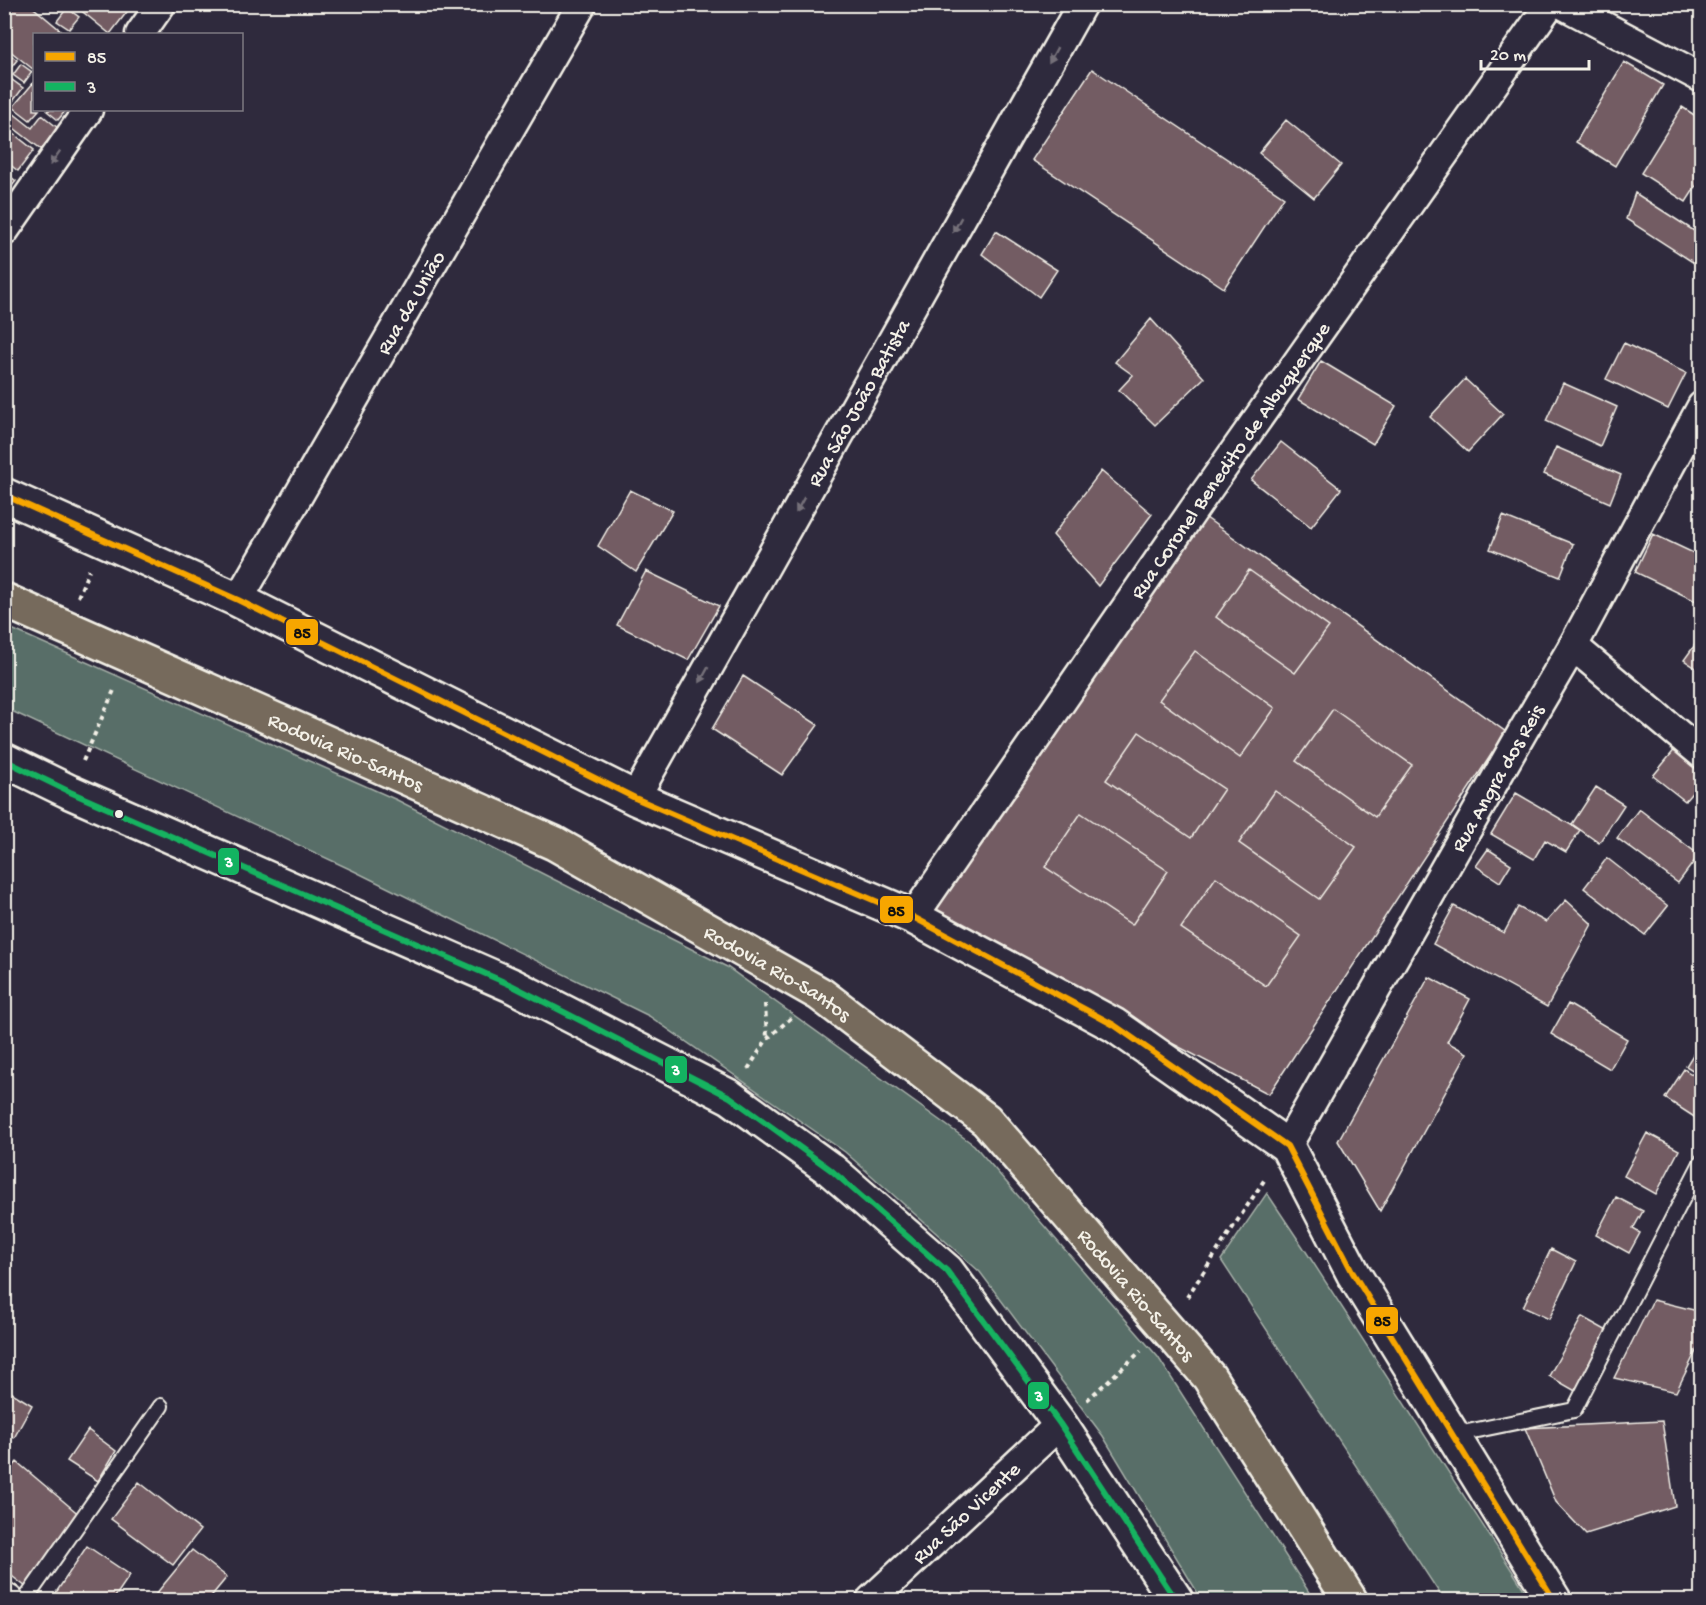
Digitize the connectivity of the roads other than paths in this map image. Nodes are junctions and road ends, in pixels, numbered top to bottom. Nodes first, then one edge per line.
1 (161, 4) edge
2 (582, 4) edge
3 (1082, 4) edge
4 (1550, 4) edge
5 (1562, 4) edge
6 (141, 33) edge
7 (1701, 78) edge
8 (87, 111) edge
9 (4, 231) edge
10 (1701, 406) edge
11 (4, 495) edge
12 (4, 600) edge
13 (238, 600) junction
14 (1573, 646) junction
15 (1701, 754) edge
16 (4, 760) edge
17 (635, 798) junction
18 (913, 917) junction
19 (1287, 1146) junction
20 (1701, 1161) edge
21 (161, 1406) dead end
22 (1060, 1424) junction
23 (1452, 1435) junction
24 (4, 1597) edge
25 (9, 1600) edge
26 (25, 1600) edge
27 (871, 1600) edge
28 (1176, 1600) edge
29 (1350, 1600) edge
30 (1554, 1600) edge

1 - 6 street
2 - 13 street, Rua da União
3 -> 17 street, Rua São João Batista
4 - 18 street, Rua Coronel Benedito de Albuquerque
5 - 7 street
8 -> 9 street
10 - 14 street, Rua Angra dos Reis
11 - 13 main road
12 - 29 highway, Rodovia Rio-Santos
13 - 17 main road
14 - 15 street
14 - 19 street, Rua Angra dos Reis
16 - 22 main road
17 - 18 main road
18 - 19 main road
19 - 23 main road
20 - 23 lane
21 - 26 lane
22 - 27 street, Rua São Vicente
22 - 28 main road
23 - 30 main road
24 - 25 street

